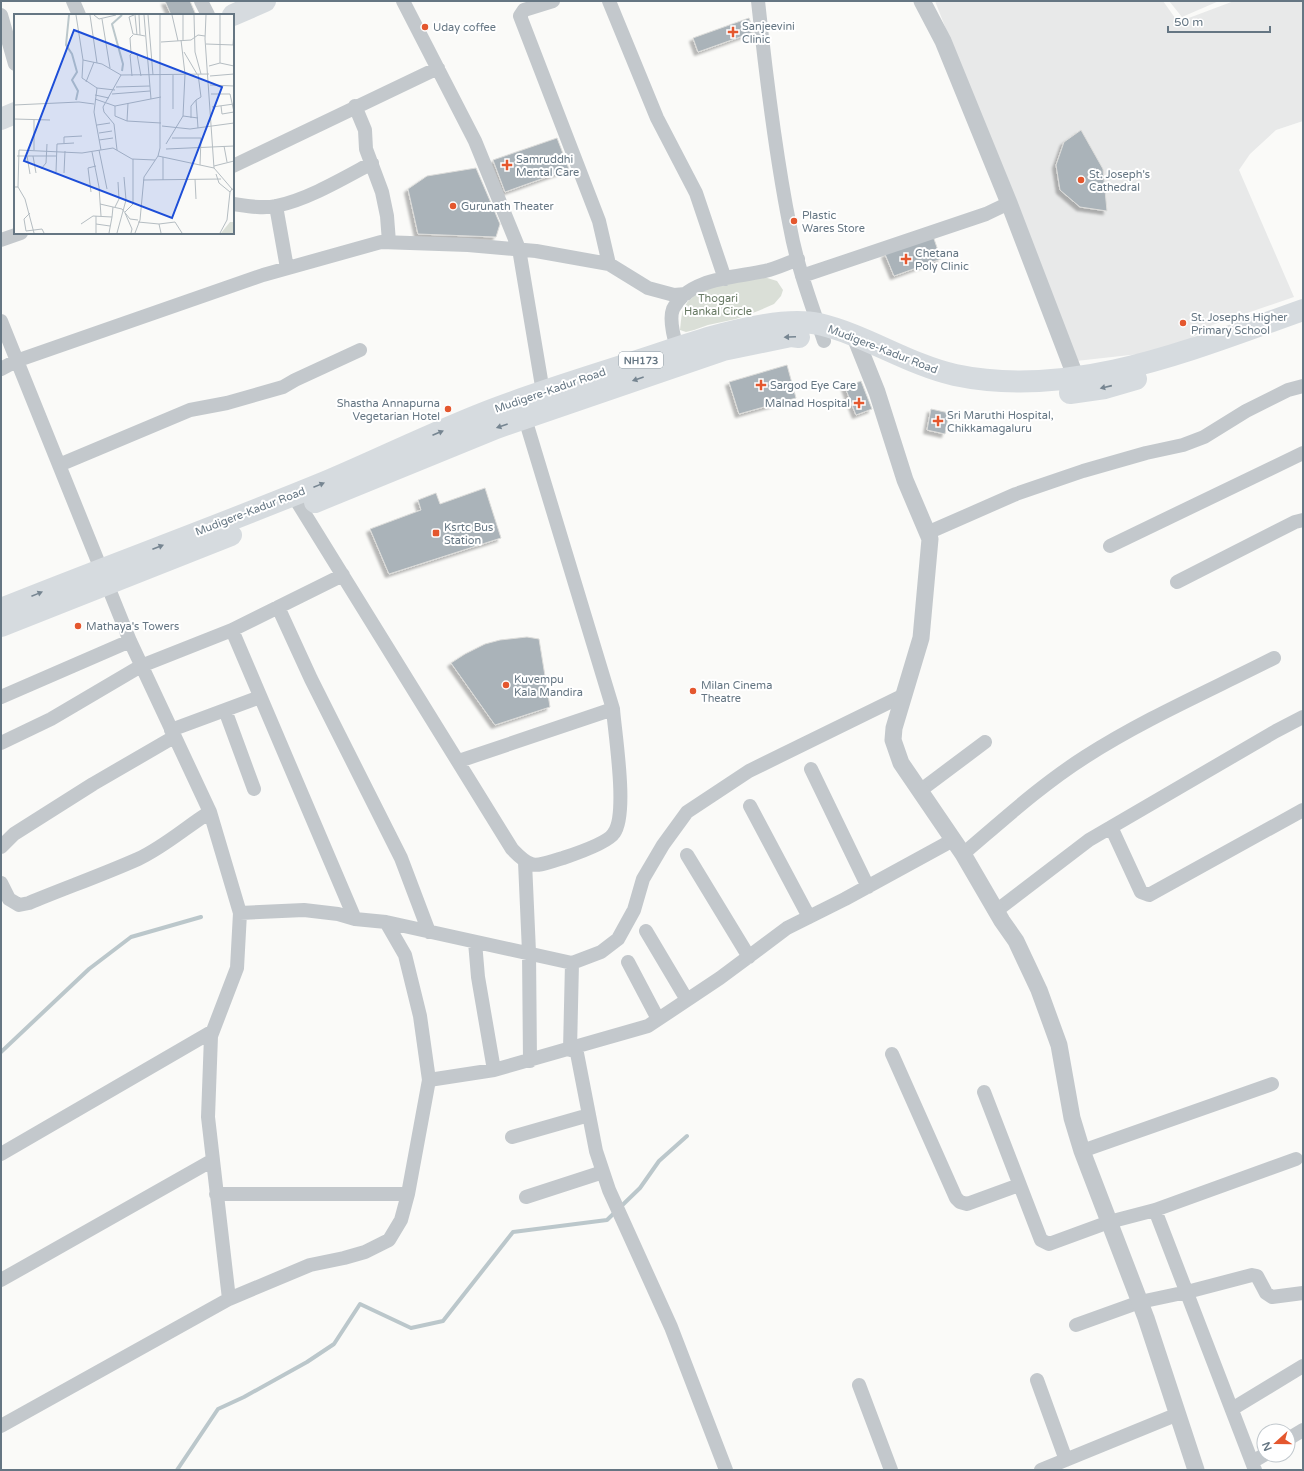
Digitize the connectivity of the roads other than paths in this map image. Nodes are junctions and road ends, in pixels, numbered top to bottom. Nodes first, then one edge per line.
1 (73, 1) edge
2 (201, 1) edge
3 (265, 1) edge
4 (403, 1) edge
5 (553, 1) edge
6 (608, 1) edge
7 (758, 1) edge
8 (922, 1) edge
9 (79, 14) edge
10 (208, 14) edge
11 (1, 15) edge
12 (234, 15) edge
13 (14, 60) edge
14 (438, 68) junction
15 (355, 106) junction
16 (14, 113) edge
17 (1, 119) edge
18 (372, 163) junction
19 (234, 166) edge
20 (1009, 203) junction
21 (234, 204) edge
22 (276, 206) junction
23 (18, 234) edge
24 (1, 240) edge
25 (389, 242) junction
26 (519, 249) junction
27 (798, 259) junction
28 (609, 264) junction
29 (287, 268) junction
30 (802, 276) junction
31 (725, 279) junction
32 (686, 294) junction
33 (1303, 310) edge
34 (1, 321) edge
35 (1303, 325) edge
36 (821, 333) junction
37 (858, 344) junction
38 (677, 348) junction
39 (360, 350) dead end
40 (16, 361) junction
41 (1, 369) edge
42 (1076, 378) junction
43 (1303, 386) edge
44 (543, 392) junction
45 (522, 409) junction
46 (1303, 453) edge
47 (59, 465) junction
48 (297, 501) junction
49 (1303, 520) edge
50 (927, 533) junction
51 (1110, 546) dead end
52 (343, 575) junction
53 (104, 577) junction
54 (1177, 582) dead end
55 (278, 607) junction
56 (1, 609) edge
57 (1, 626) edge
58 (232, 630) junction
59 (130, 641) junction
60 (1274, 658) dead end
61 (141, 666) junction
62 (904, 695) junction
63 (1, 697) edge
64 (260, 697) junction
65 (613, 709) junction
66 (225, 710) junction
67 (1303, 717) edge
68 (172, 734) junction
69 (985, 742) dead end
70 (1, 743) edge
71 (459, 761) junction
72 (811, 769) dead end
73 (254, 789) dead end
74 (921, 790) junction
75 (750, 806) dead end
76 (1303, 810) edge
77 (210, 812) junction
78 (1111, 827) junction
79 (952, 840) junction
80 (1, 847) edge
81 (963, 854) junction
82 (687, 855) dead end
83 (525, 862) junction
84 (1, 883) edge
85 (868, 887) junction
86 (5, 901) edge
87 (996, 911) junction
88 (240, 914) junction
89 (809, 917) junction
90 (355, 919) junction
91 (386, 922) junction
92 (646, 931) dead end
93 (429, 932) junction
94 (475, 942) junction
95 (529, 952) junction
96 (749, 957) junction
97 (628, 962) dead end
98 (572, 963) junction
99 (687, 1000) junction
100 (658, 1019) junction
101 (213, 1031) junction
102 (573, 1049) junction
103 (892, 1054) dead end
104 (530, 1061) junction
105 (494, 1070) junction
106 (429, 1080) junction
107 (1272, 1084) dead end
108 (984, 1092) dead end
109 (589, 1115) junction
110 (512, 1137) dead end
111 (1082, 1151) junction
112 (1, 1154) edge
113 (1296, 1159) dead end
114 (213, 1160) junction
115 (603, 1172) junction
116 (1019, 1185) junction
117 (216, 1194) junction
118 (408, 1194) junction
119 (526, 1197) dead end
120 (1155, 1210) junction
121 (1109, 1222) junction
122 (1, 1280) edge
123 (1187, 1292) junction
124 (1303, 1294) edge
125 (229, 1299) junction
126 (1140, 1302) junction
127 (1076, 1325) dead end
128 (1303, 1366) edge
129 (1037, 1380) dead end
130 (859, 1385) dead end
131 (1232, 1409) junction
132 (1178, 1414) junction
133 (1, 1426) edge
134 (1066, 1460) junction
135 (1256, 1460) edge
136 (726, 1470) edge
137 (891, 1470) edge
138 (1041, 1470) edge
139 (1196, 1470) edge

1 - 9 street
2 - 10 street
3 - 12 main road
4 - 14 street
5 - 28 street
6 - 31 street
7 - 27 street
8 - 20 street
11 - 13 street
14 - 15 street
14 - 26 street
15 - 18 street
15 - 19 street
16 - 17 main road
18 - 22 street
18 - 25 street
20 - 30 street
20 - 42 street
21 - 22 street
22 - 29 street
23 - 24 street
25 - 26 street
25 - 29 street
26 - 28 street
26 - 44 street
27 - 30 street
27 - 31 street
28 - 32 street
29 - 40 street
30 - 36 street
31 - 32 street
32 - 38 street
33 - 42 main road, Mudigere-Kadur Road / NH173
34 - 40 street
35 -> 37 main road, Mudigere-Kadur Road / NH173
36 - 37 main road, Mudigere-Kadur Road / NH173
36 - 38 main road, Mudigere-Kadur Road / NH173
36 -> 45 main road, Mudigere-Kadur Road / NH173
37 - 42 main road, Mudigere-Kadur Road / NH173
37 - 50 street
38 - 44 main road, Mudigere-Kadur Road / NH173
39 - 47 street
40 - 41 street
40 - 47 street
43 - 50 street
44 - 45 main road, Mudigere-Kadur Road / NH173
45 - 48 main road, Mudigere-Kadur Road / NH173
45 - 65 street
46 - 51 street
47 - 53 street
48 - 52 street
48 - 53 main road, Mudigere-Kadur Road / NH173
49 - 54 street
50 - 62 street
52 - 55 street
52 - 71 street
56 -> 53 main road, Mudigere-Kadur Road / NH173
53 - 57 main road, Mudigere-Kadur Road / NH173
53 - 59 street
55 - 58 street
55 - 93 street
58 - 61 street
58 - 64 street
59 - 61 street
59 - 63 street
60 - 81 street
61 - 68 street
61 - 70 street
62 - 74 street
62 - 98 street
64 - 66 street
64 - 90 street
65 - 71 street
65 - 83 street
66 - 68 street
66 - 73 street
67 - 78 street
68 - 77 street
68 - 80 street
69 - 74 street
71 - 83 street
72 - 85 street
74 - 79 street
75 - 89 street
76 - 78 street
77 - 86 street
77 - 88 street
78 - 87 street
79 - 81 street
79 - 85 street
81 - 87 street
82 - 96 street
83 - 95 street
84 - 86 street
85 - 89 street
87 - 111 street
88 - 90 street
88 - 101 street
89 - 96 street
90 - 91 street
91 - 93 street
91 - 106 street
92 - 99 street
93 - 94 street
94 - 95 street
94 - 105 street
95 - 98 street
95 - 104 street
96 - 99 street
97 - 100 street
98 - 102 street
99 - 100 street
100 - 102 street
101 - 112 street
101 - 114 street
102 - 104 street
102 - 109 street
103 - 116 street
104 - 105 street
105 - 106 street
106 - 118 street
107 - 111 street
108 - 116 street
109 - 110 street
109 - 115 street
111 - 121 street
113 - 120 street
114 - 117 street
114 - 122 street
115 - 119 street
115 - 136 street
116 - 121 street
117 - 118 street
117 - 125 street
118 - 125 street
120 - 121 street
120 - 123 street
121 - 126 street
123 - 124 street
123 - 126 street
123 - 131 street
125 - 133 street
126 - 127 street
126 - 132 street
128 - 131 street
129 - 134 street
130 - 137 street
131 - 135 street
132 - 134 street
132 - 139 street
134 - 138 street

